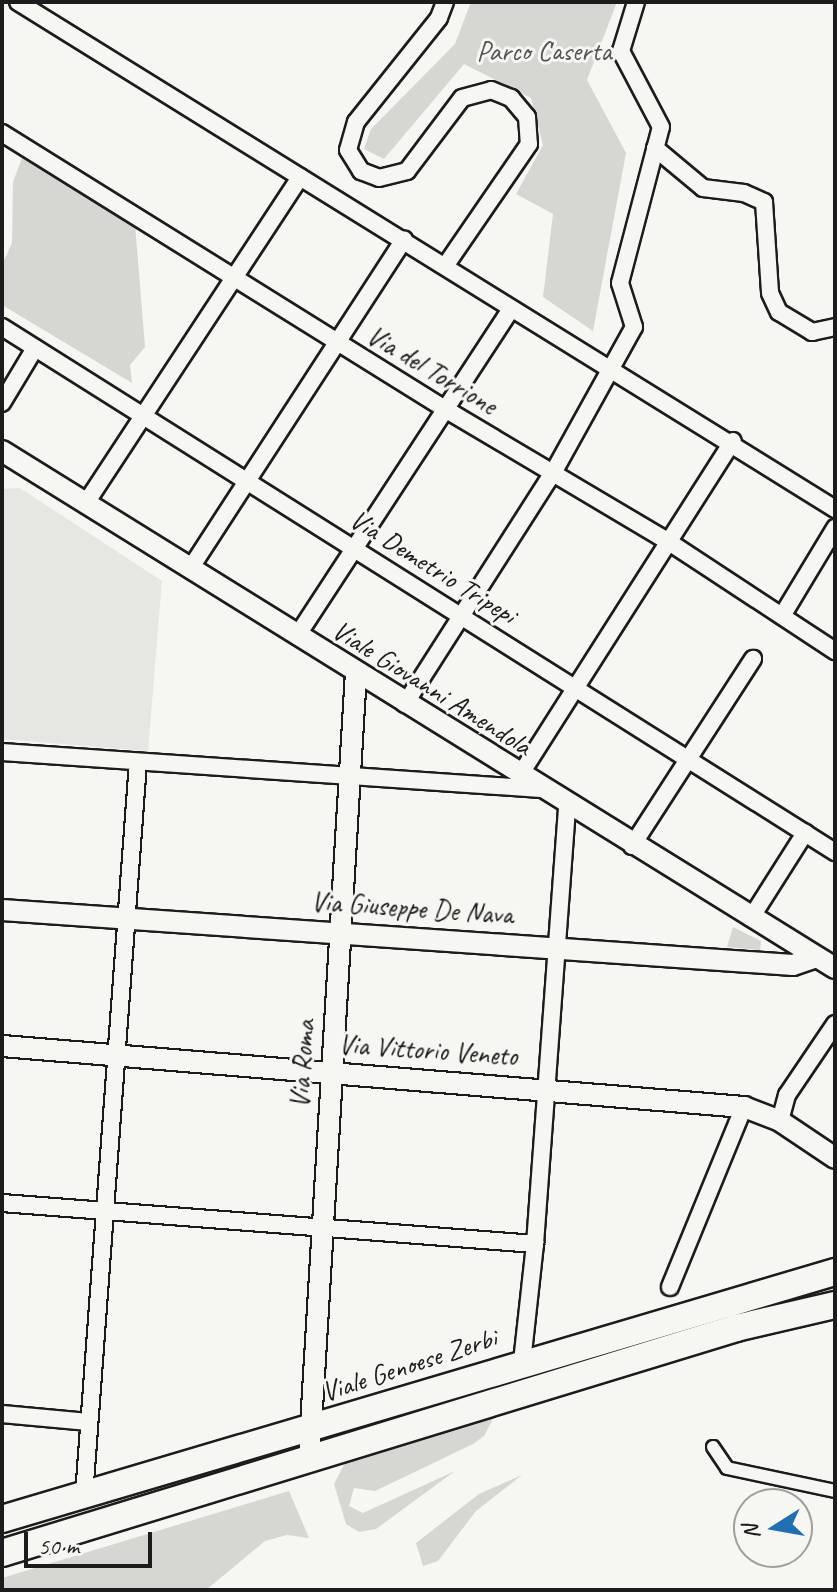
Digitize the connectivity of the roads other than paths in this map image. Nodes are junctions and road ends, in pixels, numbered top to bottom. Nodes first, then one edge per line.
1 (18, 2) edge
2 (445, 2) edge
3 (636, 2) edge
4 (2, 133) edge
5 (655, 148) junction
6 (300, 177) junction
7 (404, 239) junction
8 (445, 266) junction
9 (234, 277) junction
10 (510, 310) junction
11 (2, 327) edge
12 (835, 327) edge
13 (337, 343) junction
14 (35, 348) junction
15 (609, 372) junction
16 (2, 403) edge
17 (445, 409) junction
18 (144, 416) junction
19 (733, 441) junction
20 (2, 451) edge
21 (553, 473) junction
22 (247, 481) junction
23 (86, 503) junction
24 (835, 509) edge
25 (835, 528) edge
26 (669, 542) junction
27 (352, 547) junction
28 (190, 569) junction
29 (462, 616) junction
30 (782, 616) junction
31 (297, 636) junction
32 (835, 651) edge
33 (753, 659) dead end
34 (356, 673) junction
35 (575, 687) junction
36 (405, 704) junction
37 (2, 752) edge
38 (688, 759) junction
39 (138, 762) junction
40 (520, 775) junction
41 (349, 777) junction
42 (541, 789) junction
43 (567, 805) junction
44 (805, 833) junction
45 (632, 846) junction
46 (835, 852) edge
47 (2, 910) edge
48 (128, 917) junction
49 (751, 918) junction
50 (339, 931) junction
51 (557, 947) junction
52 (816, 957) junction
53 (835, 968) edge
54 (835, 1024) edge
55 (2, 1046) edge
56 (117, 1055) junction
57 (330, 1071) junction
58 (547, 1087) junction
59 (744, 1107) junction
60 (780, 1121) junction
61 (835, 1158) edge
62 (2, 1203) edge
63 (105, 1211) junction
64 (320, 1227) junction
65 (535, 1244) junction
66 (835, 1272) edge
67 (670, 1287) dead end
68 (835, 1305) edge
69 (522, 1362) junction
70 (2, 1414) edge
71 (89, 1422) junction
72 (310, 1431) junction
73 (713, 1447) dead end
74 (313, 1458) junction
75 (835, 1491) edge
76 (84, 1496) junction
77 (2, 1519) edge
78 (2, 1553) edge

1 - 6 street
2 - 8 street
3 - 5 street
4 - 9 street, Via del Torrione
5 - 12 street
5 - 15 street
6 - 7 street
6 - 9 street
7 - 8 street
7 - 13 street
8 - 10 street
9 - 13 street, Via del Torrione
9 - 18 street
10 - 15 street
10 - 17 street
11 - 14 street, Via Demetrio Tripepi
13 - 17 street, Via del Torrione
13 - 22 street
14 - 16 street
14 - 18 street, Via Demetrio Tripepi
15 - 19 street
15 - 21 street
17 - 21 street, Via del Torrione
17 - 27 street
18 - 22 street, Via Demetrio Tripepi
18 - 23 street
19 - 24 street
19 - 26 street
20 - 23 street, Viale Giovanni Amendola
21 - 26 street, Via del Torrione
21 - 29 street
22 - 27 street, Via Demetrio Tripepi
22 - 28 street
23 - 28 street, Viale Giovanni Amendola
25 - 30 street
26 - 30 street, Via del Torrione
26 - 35 street
27 - 29 street, Via Demetrio Tripepi
27 - 31 street
28 - 31 street, Viale Giovanni Amendola
29 - 35 street, Via Demetrio Tripepi
29 - 36 street
30 - 32 street, Via del Torrione
31 - 34 street, Viale Giovanni Amendola
33 - 38 street
34 - 36 street, Viale Giovanni Amendola
34 - 41 street, Via Roma
35 - 38 street, Via Demetrio Tripepi
35 - 40 street
36 - 40 street, Viale Giovanni Amendola
37 - 39 street
38 - 44 street, Via Demetrio Tripepi
38 - 45 street
39 - 41 street
39 - 48 street
40 - 42 street, Viale Giovanni Amendola
41 - 42 street
41 - 50 street, Via Roma
42 - 43 street, Viale Giovanni Amendola
43 - 45 street, Viale Giovanni Amendola
43 - 51 street
44 - 46 street, Via Demetrio Tripepi
44 - 49 street
45 - 49 street, Viale Giovanni Amendola
47 - 48 street, Via Giuseppe De Nava
48 - 50 street, Via Giuseppe De Nava
48 - 56 street
49 - 52 street, Viale Giovanni Amendola
50 - 51 street, Via Giuseppe De Nava
50 - 57 street, Via Roma
51 - 52 street, Via Giuseppe De Nava
51 - 58 street
52 - 53 street, Viale Giovanni Amendola
54 - 60 street
55 - 56 street, Via Vittorio Veneto
56 - 57 street, Via Vittorio Veneto
56 - 63 street
57 - 58 street, Via Vittorio Veneto
57 - 64 street, Via Roma
58 - 59 street, Via Vittorio Veneto
58 - 65 street
59 - 60 street, Via Vittorio Veneto
59 - 67 street
60 - 61 street, Via Vittorio Veneto
62 - 63 street
63 - 64 street
63 - 71 street
64 - 65 street
64 - 72 street, Via Roma
65 - 69 street
66 - 69 main road, Viale Genoese Zerbi
68 - 74 main road
69 - 72 main road, Viale Genoese Zerbi
70 - 71 street
71 - 76 street
72 - 74 street, Via Roma
72 - 76 main road, Viale Genoese Zerbi
73 - 75 street
74 - 78 main road
76 - 77 main road, Viale Genoese Zerbi

